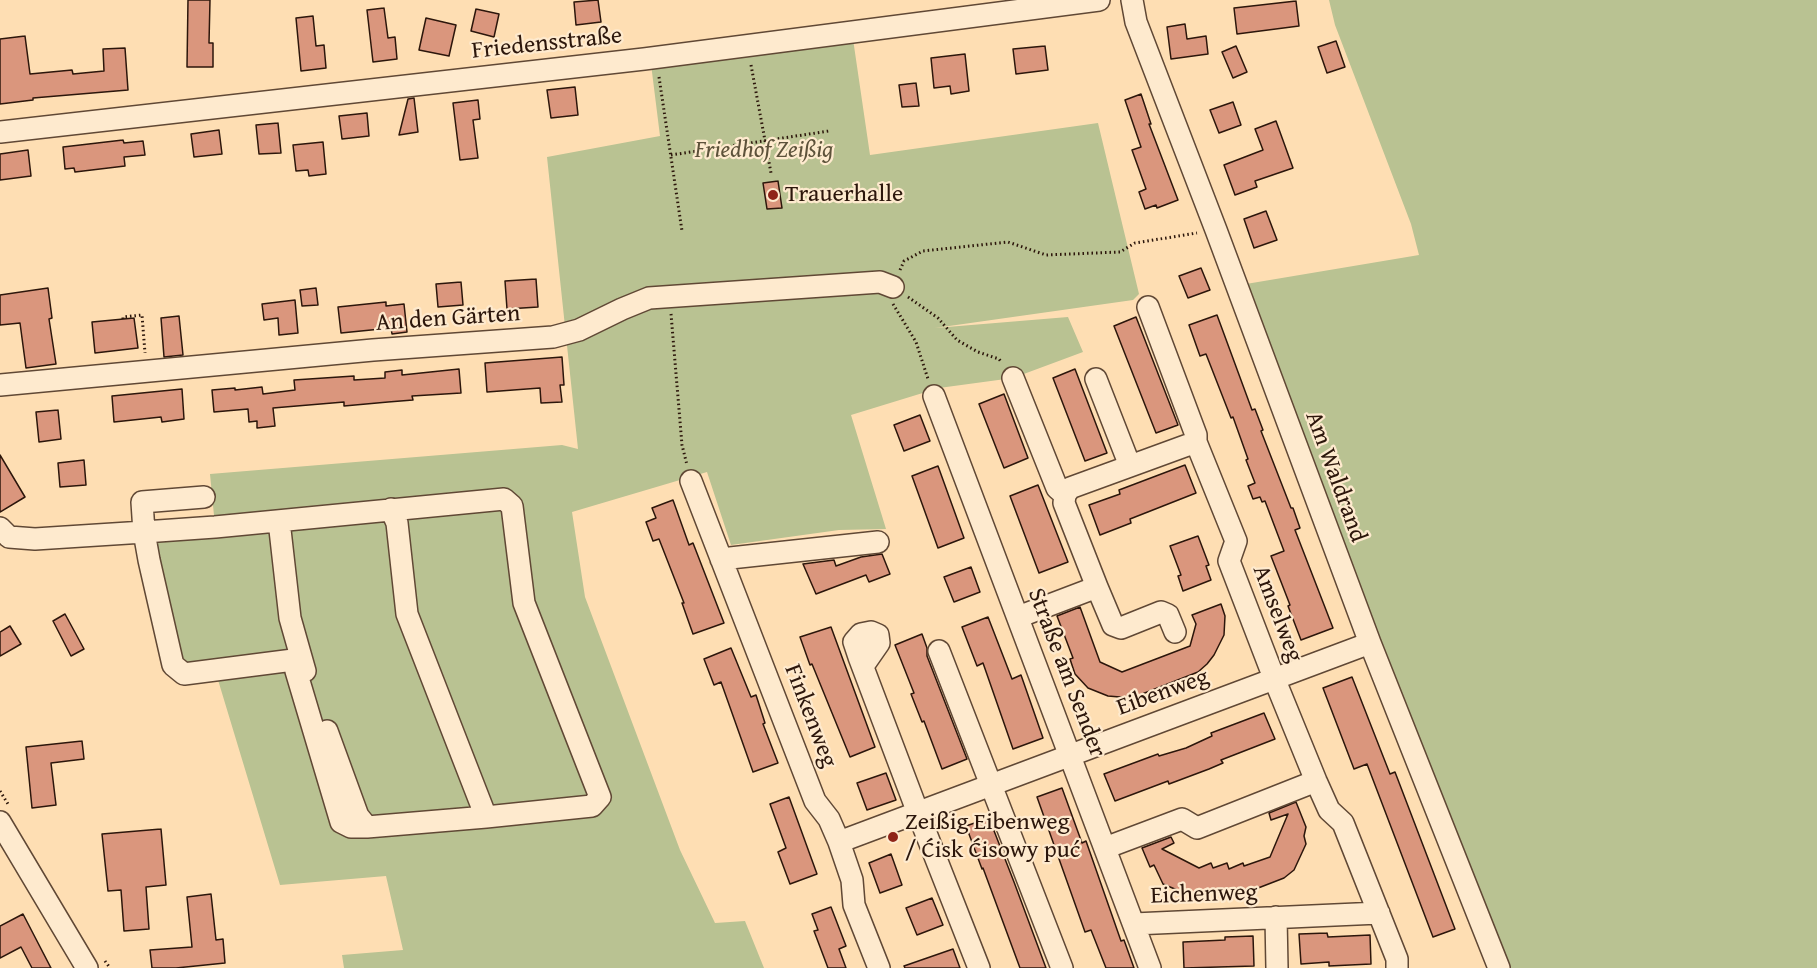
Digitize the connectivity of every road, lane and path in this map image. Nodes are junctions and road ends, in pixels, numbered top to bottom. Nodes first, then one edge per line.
1 (1099, 0) edge
2 (1131, 0) edge
3 (748, 45) junction
4 (659, 75) dead end
5 (829, 131) dead end
6 (0, 132) edge
7 (765, 141) junction
8 (671, 155) junction
9 (771, 173) dead end
10 (1216, 230) junction
11 (682, 231) dead end
12 (886, 284) junction
13 (670, 297) junction
14 (1148, 308) dead end
15 (123, 319) dead end
16 (147, 370) junction
17 (1013, 378) joint
18 (1096, 379) dead end
19 (0, 385) edge
20 (934, 396) joint
21 (1196, 442) junction
22 (682, 445) dead end
23 (1130, 466) junction
24 (691, 481) dead end
25 (1065, 495) junction
26 (204, 496) dead end
27 (391, 509) junction
28 (279, 521) junction
29 (0, 528) edge
30 (144, 532) junction
31 (878, 542) dead end
32 (721, 559) junction
33 (1097, 587) junction
34 (1018, 617) junction
35 (1174, 632) dead end
36 (1370, 643) junction
37 (939, 651) dead end
38 (301, 659) junction
39 (862, 666) dead end
40 (1274, 678) junction
41 (1070, 754) junction
42 (1316, 781) junction
43 (991, 784) junction
44 (918, 813) junction
45 (4, 816) edge
46 (486, 817) junction
47 (839, 842) junction
48 (1105, 848) junction
49 (1379, 913) junction
50 (1276, 917) junction
51 (1134, 924) junction
52 (87, 968) edge
53 (879, 968) edge
54 (979, 968) edge
55 (1062, 968) edge
56 (1150, 968) edge
57 (1277, 968) edge
58 (1397, 968) edge
59 (1499, 968) edge

1 - 3 street, Friedensstraße
2 - 10 street, Am Waldrand
3 - 6 street, Friedensstraße
3 - 7 path
4 - 8 path
5 - 7 path
7 - 8 path
7 - 9 path
8 - 11 path
10 - 12 path
10 - 36 street, Am Waldrand
12 - 13 street, An den Gärten
12 - 17 path
12 - 20 path
13 - 16 street, An den Gärten
13 - 22 path
14 - 21 street, Amselweg
15 - 16 path
16 - 19 street, An den Gärten
17 - 25 street
18 - 23 street
20 - 34 street, Straße am Sender
21 - 23 street
21 - 40 street, Amselweg
23 - 25 street
24 - 32 street, Finkenweg
25 - 33 street
26 - 30 street
27 - 28 street
27 - 46 street
27 - 46 street
28 - 30 street
28 - 38 street
29 - 30 street
30 - 38 street
31 - 32 street
32 - 47 street, Finkenweg
33 - 34 street
33 - 35 street
34 - 41 street, Straße am Sender
36 - 40 street, Eibenweg
36 - 59 street, Am Waldrand
37 - 43 street
38 - 46 street
39 - 44 street
40 - 41 street, Eibenweg
40 - 42 street, Amselweg
41 - 43 street, Eibenweg
41 - 48 street, Straße am Sender
42 - 48 street
42 - 49 street, Amselweg
43 - 44 street, Eibenweg
43 - 55 street
44 - 47 street, Eibenweg
44 - 54 street
45 - 52 street
47 - 53 street, Finkenweg
48 - 51 street, Straße am Sender
49 - 50 street, Eichenweg
49 - 58 street, Amselweg
50 - 51 street, Eichenweg
50 - 57 street, Eichenweg
51 - 56 street, Straße am Sender

